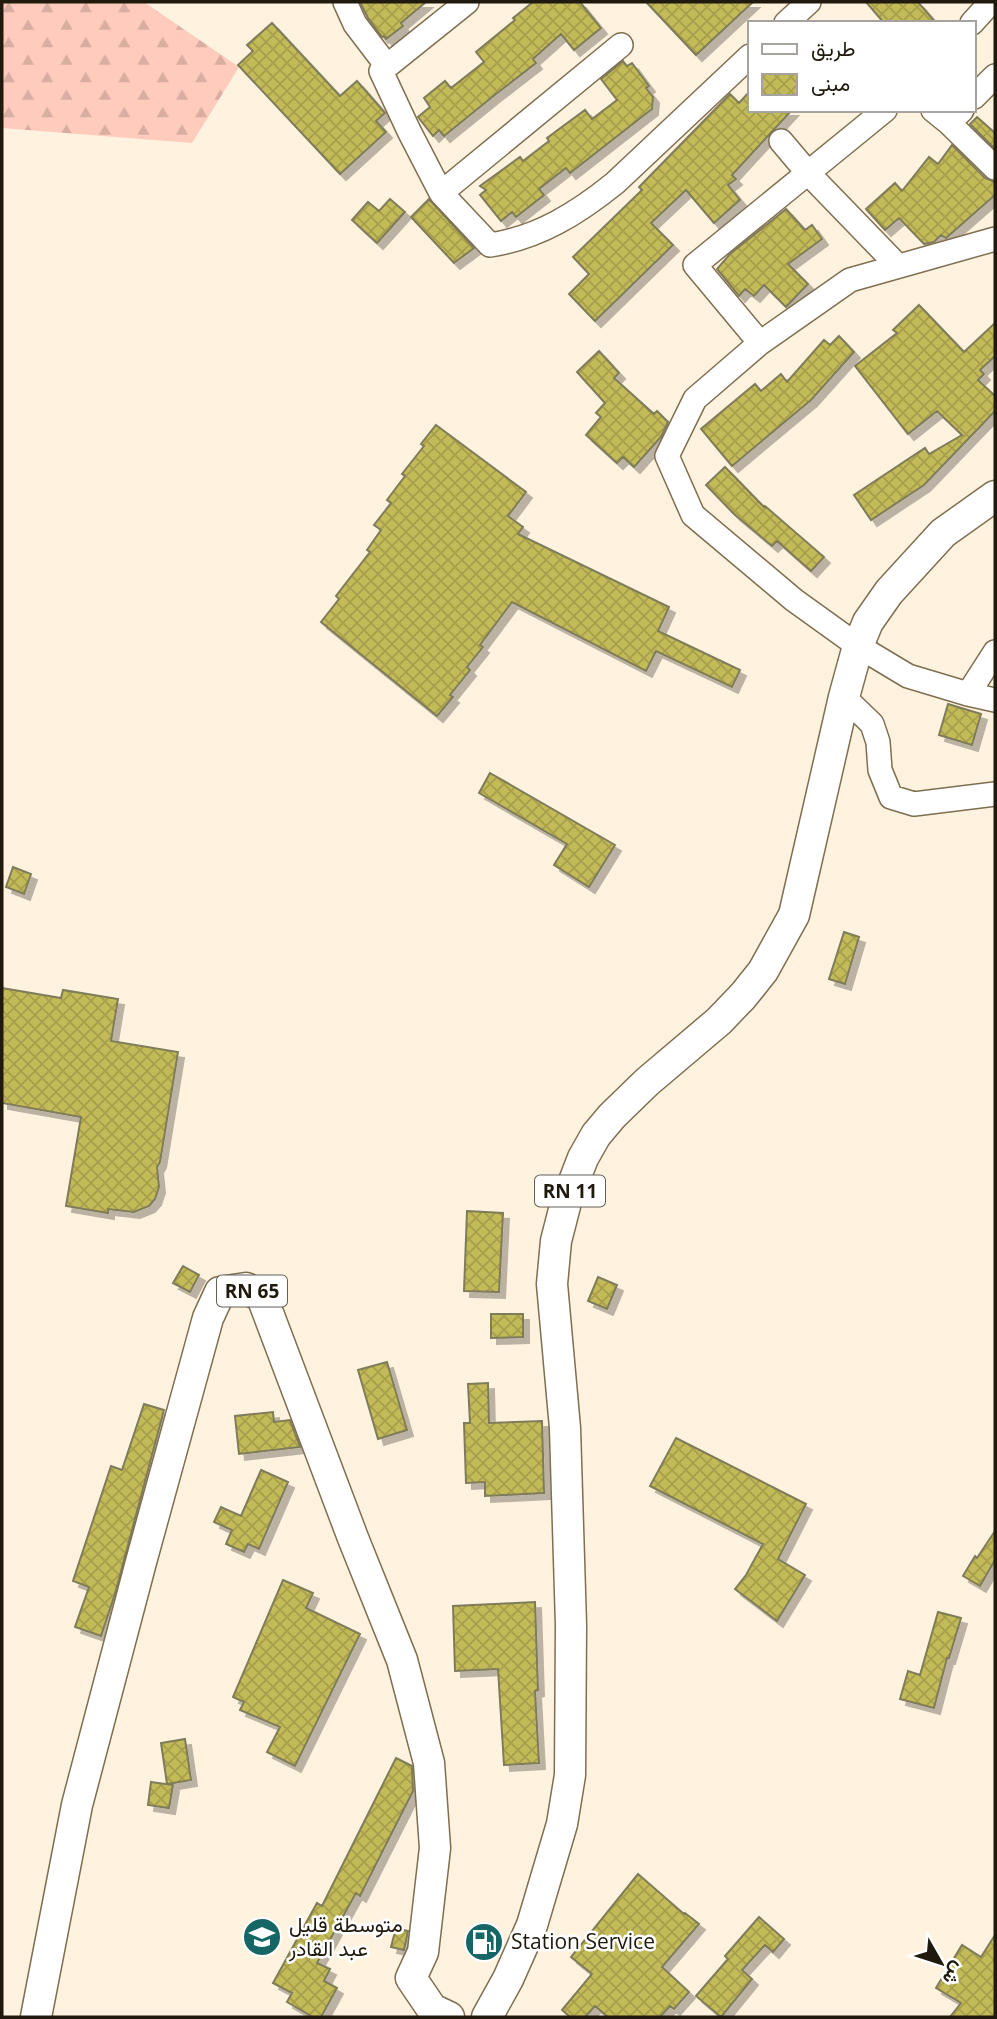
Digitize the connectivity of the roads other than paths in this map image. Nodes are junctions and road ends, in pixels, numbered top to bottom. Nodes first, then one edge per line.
1 (345, 2) edge
2 (467, 2) edge
3 (809, 2) edge
4 (991, 2) edge
5 (788, 21) edge
6 (974, 21) edge
7 (621, 45) dead end
8 (748, 58) edge
9 (387, 66) junction
10 (995, 76) edge
11 (976, 95) edge
12 (883, 112) edge
13 (948, 115) edge
14 (781, 141) dead end
15 (995, 168) edge
16 (808, 173) junction
17 (441, 193) junction
18 (995, 239) edge
19 (898, 266) junction
20 (760, 343) junction
21 (995, 496) edge
22 (858, 646) junction
23 (995, 652) edge
24 (968, 694) junction
25 (844, 697) junction
26 (995, 700) edge
27 (995, 794) edge
28 (411, 1978) junction
29 (36, 2017) edge
30 (408, 2017) edge
31 (449, 2017) edge
32 (487, 2017) edge

1 - 9 street
2 - 9 street
3 - 5 street
4 - 6 street
7 - 17 street
8 - 17 street
9 - 17 street
10 - 11 street
12 - 16 street
13 - 15 street
14 - 16 street
16 - 19 street
16 - 20 street
18 - 19 street
19 - 20 street
20 - 22 street
21 - 22 main road, RN 11
22 - 24 street
22 - 25 main road, RN 11
23 - 24 street
24 - 26 street
25 - 27 street
25 - 32 main road, RN 11
28 - 29 main road, RN 65
28 - 30 main road
28 - 31 main road

